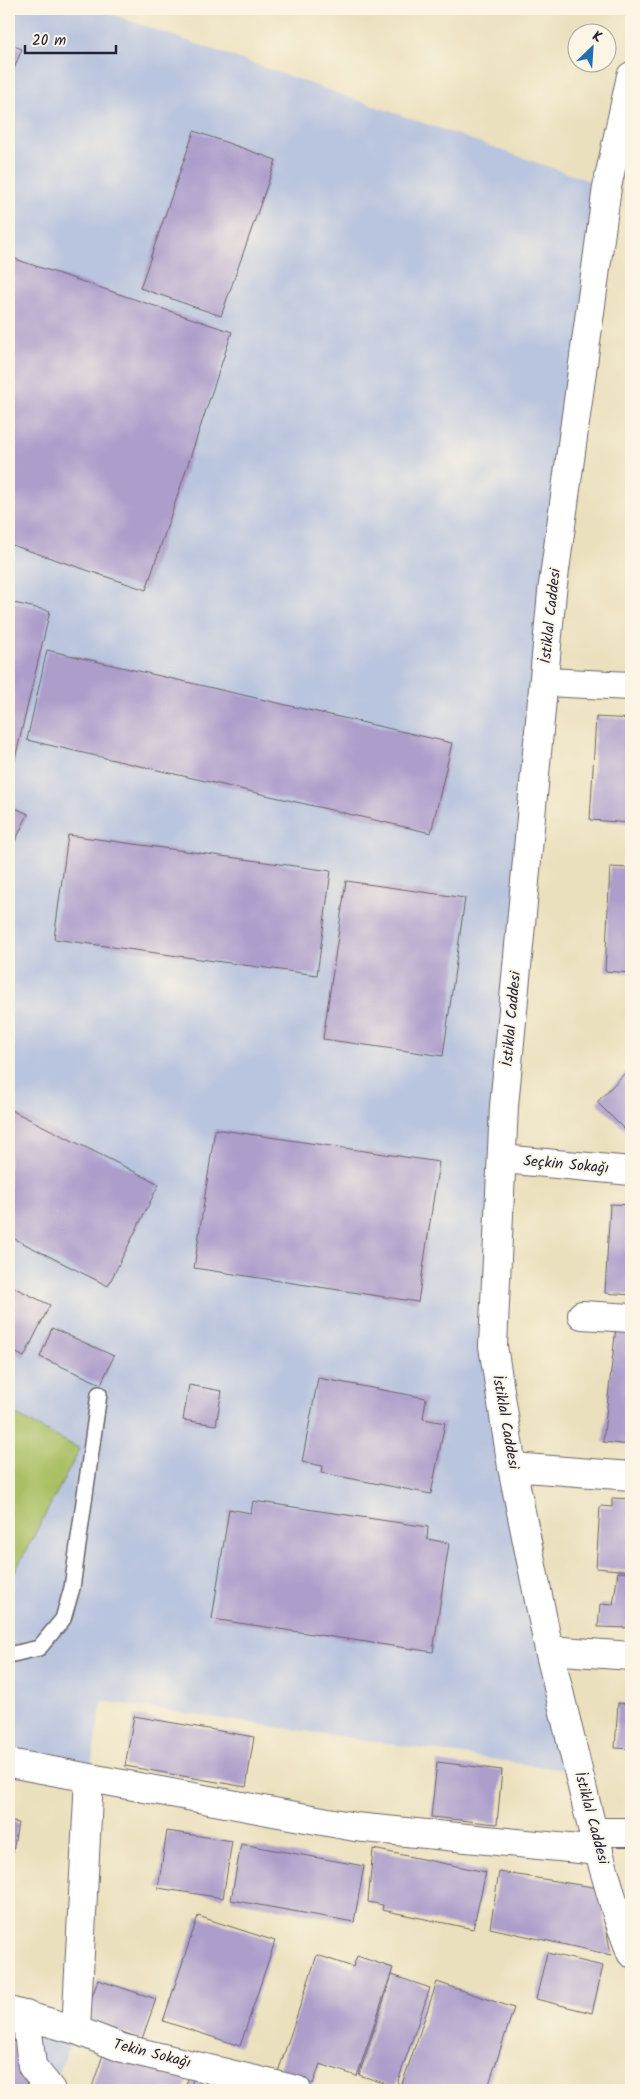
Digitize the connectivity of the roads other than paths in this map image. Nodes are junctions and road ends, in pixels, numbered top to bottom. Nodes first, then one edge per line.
1 (631, 76) edge
2 (544, 682) junction
3 (631, 686) edge
4 (502, 1160) junction
5 (631, 1171) edge
6 (582, 1315) dead end
7 (631, 1318) edge
8 (99, 1394) dead end
9 (512, 1467) junction
10 (631, 1476) edge
11 (549, 1650) junction
12 (9, 1653) edge
13 (631, 1656) edge
14 (9, 1763) edge
15 (89, 1778) junction
16 (631, 1832) edge
17 (596, 1841) junction
18 (625, 1918) edge
19 (631, 1953) edge
20 (17, 2013) edge
21 (76, 2030) junction
22 (51, 2090) edge
23 (297, 2090) edge

1 - 2 street, İstiklal Caddesi
2 - 3 street
2 - 4 street, İstiklal Caddesi
4 - 5 street, Seçkin Sokağı
4 - 9 street, İstiklal Caddesi
6 - 7 street
8 - 12 lane
9 - 10 street
9 - 11 street, İstiklal Caddesi
11 - 13 street
11 - 17 street, İstiklal Caddesi
14 - 15 street
15 - 17 street
15 - 21 street
16 - 17 street
17 - 18 street, İstiklal Caddesi
18 - 19 street, İstiklal Caddesi
20 - 21 street, Tekin Sokağı
20 - 22 street
21 - 23 street, Tekin Sokağı

